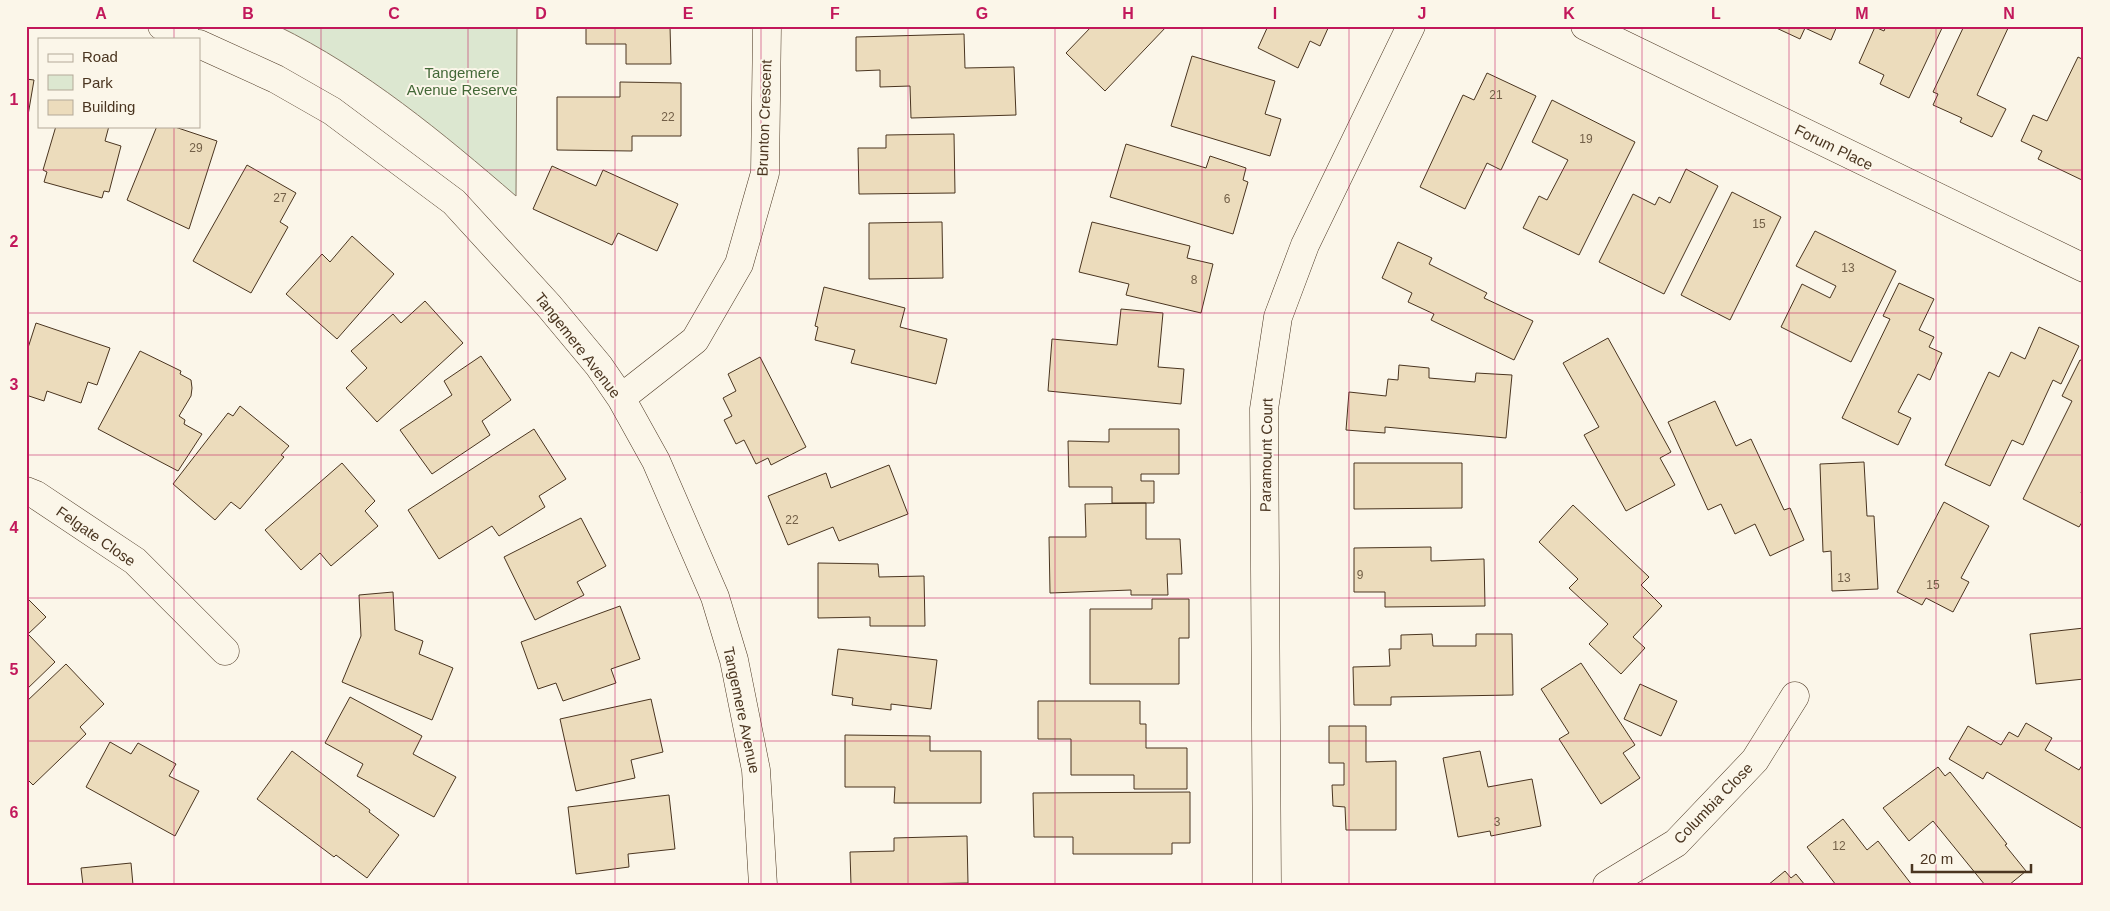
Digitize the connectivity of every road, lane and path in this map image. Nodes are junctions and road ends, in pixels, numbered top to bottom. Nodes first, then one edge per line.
1 (162, 26) edge
2 (767, 26) edge
3 (1411, 26) edge
4 (1585, 26) edge
5 (186, 38) edge
6 (200, 44) edge
7 (2084, 268) edge
8 (621, 398) junction
9 (26, 491) edge
10 (225, 651) dead end
11 (1795, 696) dead end
12 (763, 885) edge
13 (1267, 885) edge
14 (1607, 885) edge

1 - 5 street
2 - 8 street, Brunton Crescent
3 - 13 street, Paramount Court
4 - 7 street, Forum Place
6 - 8 street, Tangemere Avenue
8 - 12 street, Tangemere Avenue
9 - 10 street, Felgate Close
11 - 14 street, Columbia Close

